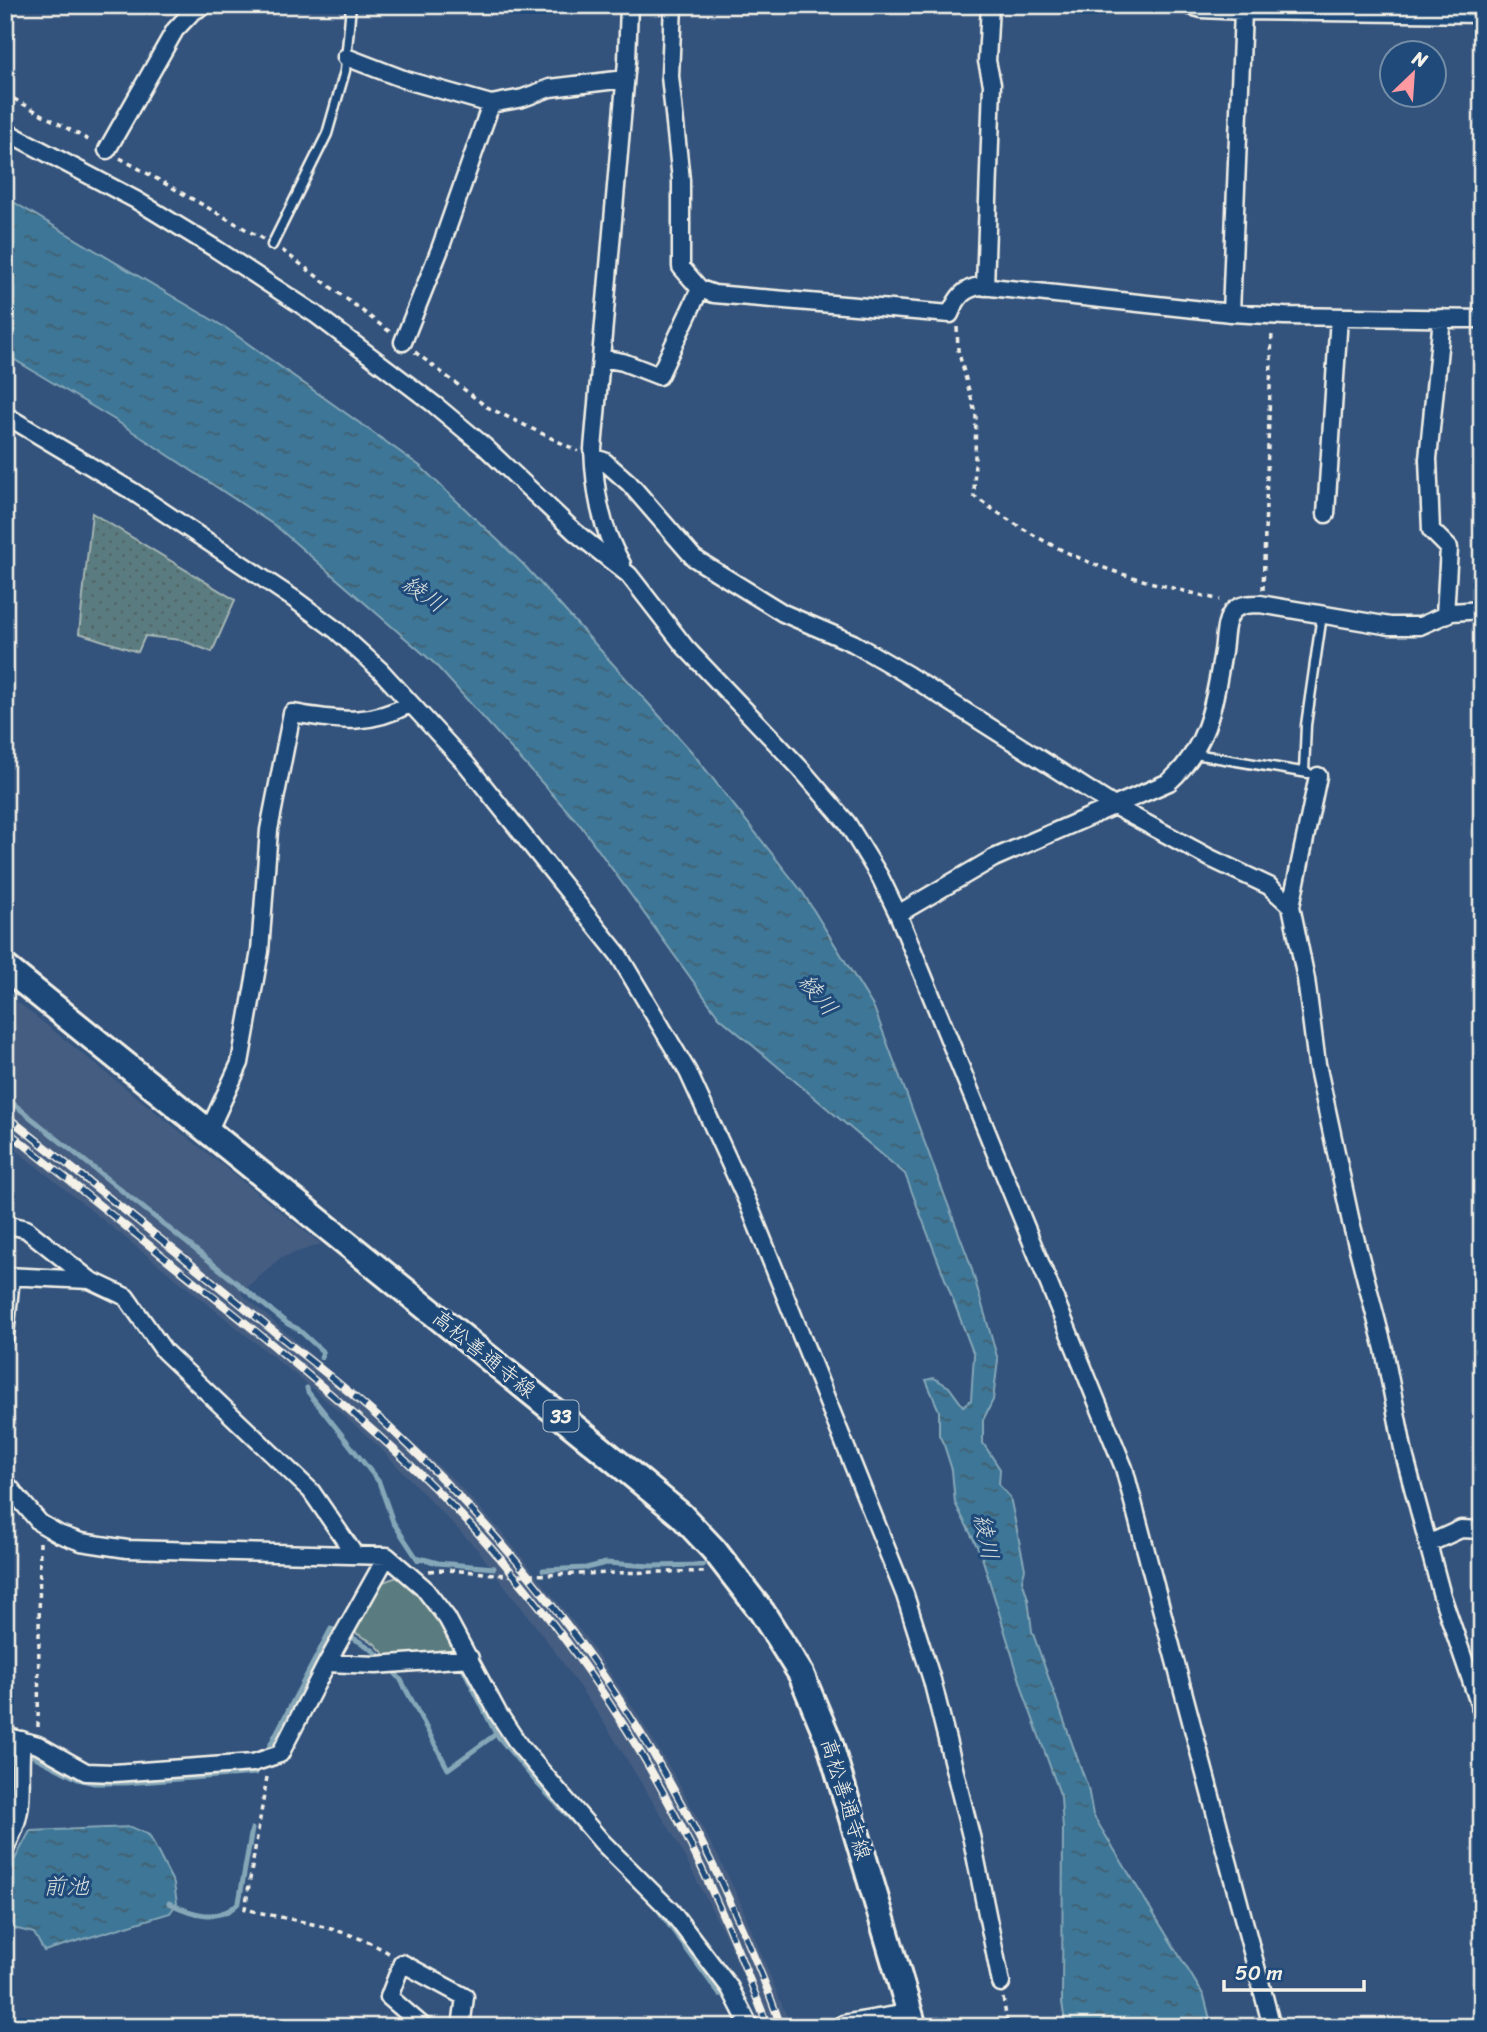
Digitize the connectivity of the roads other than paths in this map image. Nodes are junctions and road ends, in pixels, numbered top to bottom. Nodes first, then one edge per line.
1 (205, 5) edge
2 (351, 5) edge
3 (629, 5) edge
4 (673, 5) edge
5 (990, 5) edge
6 (1187, 5) edge
7 (1243, 11) junction
8 (1482, 14) edge
9 (346, 57) junction
10 (625, 79) junction
11 (491, 104) junction
12 (5, 131) edge
13 (107, 150) road end
14 (272, 245) road end
15 (985, 287) junction
16 (700, 289) junction
17 (1231, 313) junction
18 (1339, 317) junction
19 (1442, 318) junction
20 (1482, 319) edge
21 (402, 342) road end
22 (601, 358) junction
23 (5, 415) edge
24 (594, 458) junction
25 (1326, 514) dead end
26 (629, 575) junction
27 (1482, 610) edge
28 (1322, 615) junction
29 (1446, 615) junction
30 (411, 704) junction
31 (1195, 754) junction
32 (1311, 774) junction
33 (1114, 806) junction
34 (1291, 906) junction
35 (898, 914) junction
36 (5, 967) edge
37 (209, 1130) junction
38 (5, 1224) edge
39 (8, 1276) edge
40 (90, 1280) junction
41 (5, 1336) edge
42 (5, 1482) edge
43 (1482, 1530) edge
44 (1428, 1544) junction
45 (355, 1555) junction
46 (387, 1556) junction
47 (470, 1658) junction
48 (327, 1663) junction
49 (1482, 1712) edge
50 (5, 1736) edge
51 (25, 1746) junction
52 (5, 1849) edge
53 (1001, 1983) road end
54 (912, 2022) edge
55 (424, 2027) edge
56 (461, 2027) edge
57 (750, 2027) edge
58 (845, 2027) edge
59 (1272, 2027) edge

1 - 13 street
2 - 9 lane
3 - 10 street
4 - 16 street
5 - 15 street
6 - 7 street
7 - 8 street
7 - 17 street
9 - 11 street
9 - 14 lane
10 - 11 street
10 - 22 street
11 - 21 street
12 - 26 street
15 - 16 street
15 - 17 street
16 - 22 street
17 - 18 street
18 - 19 street
18 - 25 street
19 - 20 street
19 - 29 street
22 - 24 street
23 - 30 street
24 - 26 street
24 - 33 street
26 - 35 street
27 - 29 street
28 - 29 street
28 - 31 street
28 - 32 lane
30 - 37 street
30 - 53 street
31 - 32 lane
31 - 33 street
32 - 34 street
33 - 34 street
33 - 35 street
34 - 44 street
35 - 59 street
36 - 37 main road, 高松善通寺線 / 33
37 - 54 main road, 高松善通寺線 / 33
38 - 40 street
39 - 40 street
39 - 41 street
40 - 45 street
42 - 45 street
43 - 44 street
44 - 49 street
45 - 46 street
46 - 47 street
46 - 48 street
47 - 48 street
47 - 57 street
48 - 51 street
50 - 51 street
51 - 52 street
54 - 58 main road
55 - 56 street

